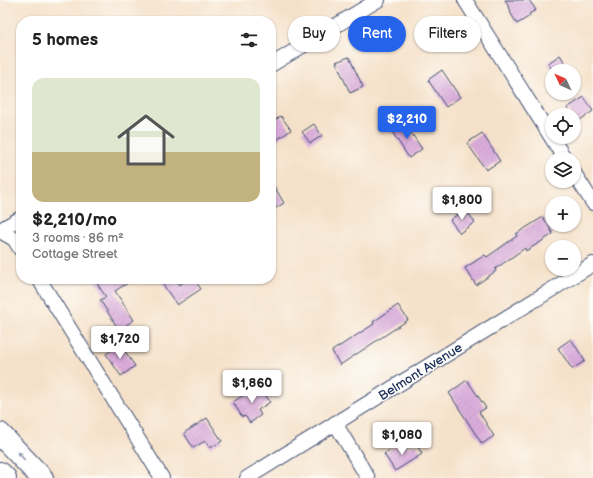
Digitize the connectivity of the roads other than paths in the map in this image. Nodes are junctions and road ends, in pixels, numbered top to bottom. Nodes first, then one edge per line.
1 (378, 0) edge
2 (465, 0) edge
3 (276, 62) edge
4 (562, 152) edge
5 (581, 183) edge
6 (593, 203) edge
7 (16, 221) edge
8 (0, 231) edge
9 (16, 242) edge
10 (593, 264) edge
11 (42, 284) edge
12 (335, 423) junction
13 (0, 434) edge
14 (0, 473) edge
15 (5, 478) edge
16 (42, 478) edge
17 (162, 478) edge
18 (247, 478) edge
19 (368, 478) edge

1 - 3 street
2 - 4 street
5 - 6 street
7 - 8 street
8 - 9 street
10 - 12 street, Belmont Avenue
11 - 17 street
12 - 18 street, Belmont Avenue
12 - 19 street
16 -> 13 highway
14 - 15 highway

